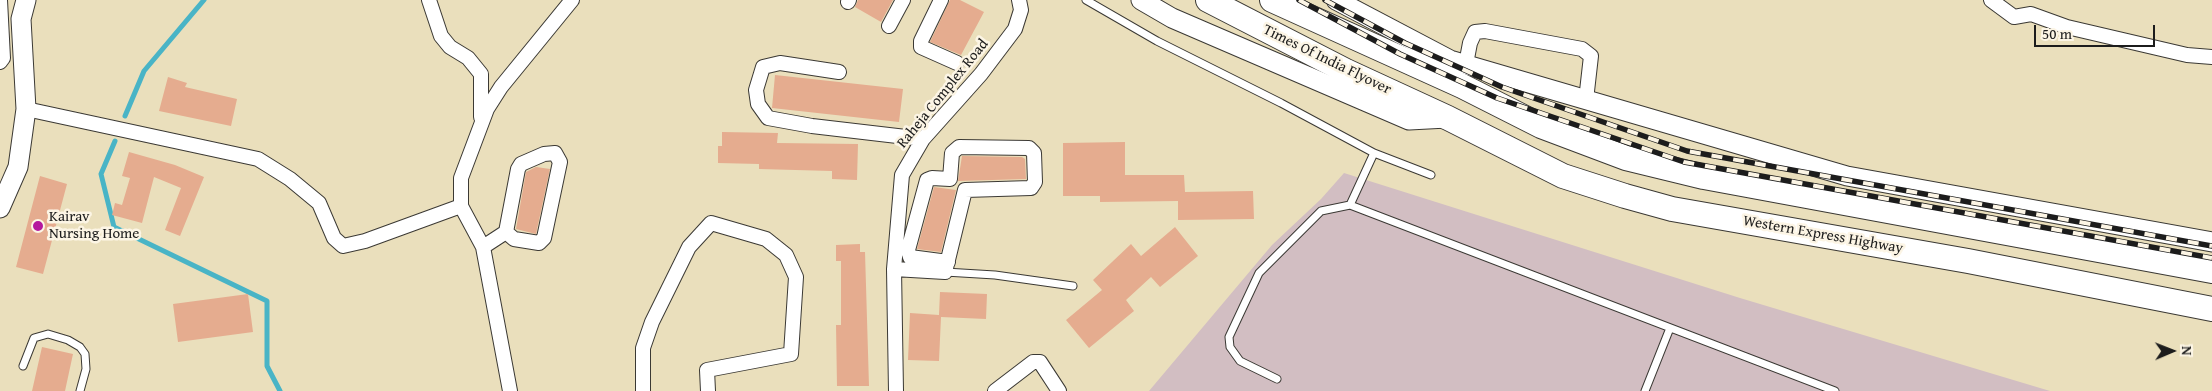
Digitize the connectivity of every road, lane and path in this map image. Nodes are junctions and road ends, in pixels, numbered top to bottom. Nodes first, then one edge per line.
1 (0, 0) edge
2 (26, 0) edge
3 (429, 0) edge
4 (572, 0) edge
5 (903, 0) edge
6 (941, 0) edge
7 (1019, 0) edge
8 (1086, 0) edge
9 (1141, 0) edge
10 (1208, 0) edge
11 (1272, 0) edge
12 (1336, 0) edge
13 (1991, 0) edge
14 (888, 26) dead end
15 (2212, 57) edge
16 (0, 62) edge
17 (957, 62) dead end
18 (1460, 70) junction
19 (839, 72) dead end
20 (1586, 100) junction
21 (26, 109) junction
22 (1448, 118) junction
23 (481, 126) junction
24 (923, 139) junction
25 (1374, 153) junction
26 (1431, 176) dead end
27 (950, 179) junction
28 (965, 190) junction
29 (1350, 205) junction
30 (461, 206) junction
31 (0, 208) edge
32 (506, 232) junction
33 (2212, 242) edge
34 (483, 247) junction
35 (946, 267) junction
36 (894, 269) junction
37 (2212, 272) edge
38 (1073, 286) dead end
39 (2212, 309) edge
40 (1670, 328) junction
41 (23, 366) dead end
42 (1277, 379) dead end
43 (80, 391) edge
44 (510, 391) edge
45 (643, 391) edge
46 (708, 391) edge
47 (896, 391) edge
48 (995, 391) edge
49 (1059, 391) edge
50 (1645, 391) edge
51 (1835, 391) edge

1 - 16 street
2 - 21 street
3 - 23 street
4 - 23 street
5 - 14 street
6 - 17 street
7 - 24 street, Raheja Complex Road
8 - 25 lane
9 - 22 street
10 - 22 highway, Times Of India Flyover
11 - 18 highway, Times Of India Flyover
12 - 18 street
13 - 15 street
18 - 20 street
18 - 20 street
18 - 37 highway
19 - 24 street
20 - 33 street
21 - 30 street
21 - 31 street
22 - 39 highway, Western Express Highway
23 - 30 street
24 - 36 street, Raheja Complex Road
25 - 26 lane
25 - 29 lane
27 - 28 street
27 - 28 street
27 - 35 street
28 - 35 street
29 - 40 lane
29 - 42 lane
30 - 34 street
32 - 32 street
32 - 34 street
34 - 44 street
35 - 36 street
35 - 38 lane
36 - 47 street, Raheja Complex Road
40 - 50 lane
40 - 51 lane
41 - 43 lane
45 - 46 street
48 - 49 street

